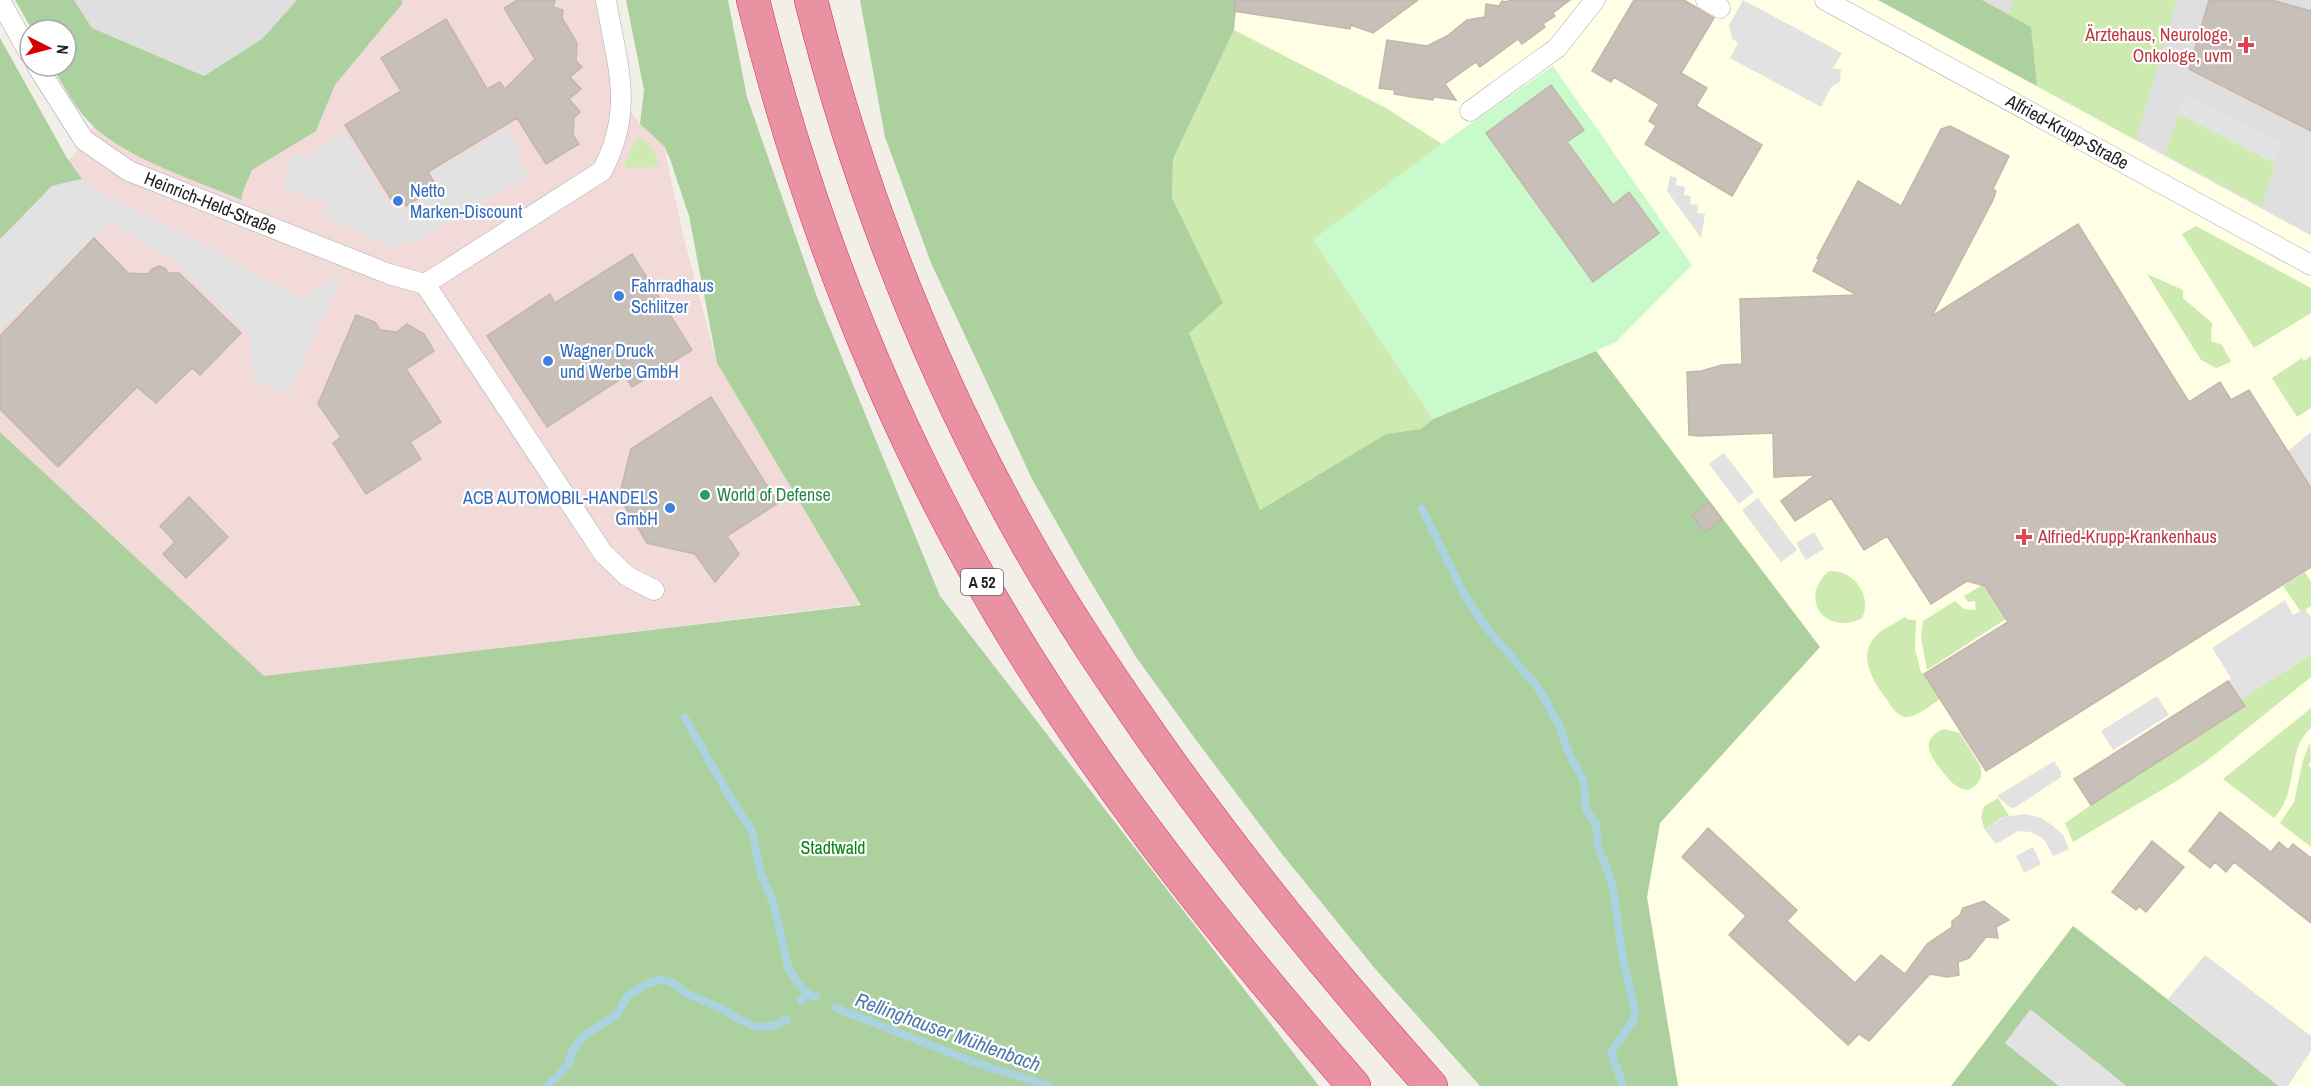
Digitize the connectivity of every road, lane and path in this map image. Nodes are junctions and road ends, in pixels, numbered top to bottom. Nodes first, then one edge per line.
1 (606, 0) edge
2 (753, 0) edge
3 (811, 0) edge
4 (1595, 0) edge
5 (1825, 0) edge
6 (0, 1) edge
7 (18, 33) edge
8 (45, 78) edge
9 (1470, 111) dead end
10 (2311, 265) edge
11 (425, 284) junction
12 (654, 590) dead end
13 (1354, 1086) edge
14 (1431, 1086) edge

1 - 11 street
2 - 13 highway, A 52
3 - 14 highway
4 - 9 street
5 - 10 street, Alfried-Krupp-Straße
6 - 7 street
8 - 11 street, Heinrich-Held-Straße
11 - 12 street

